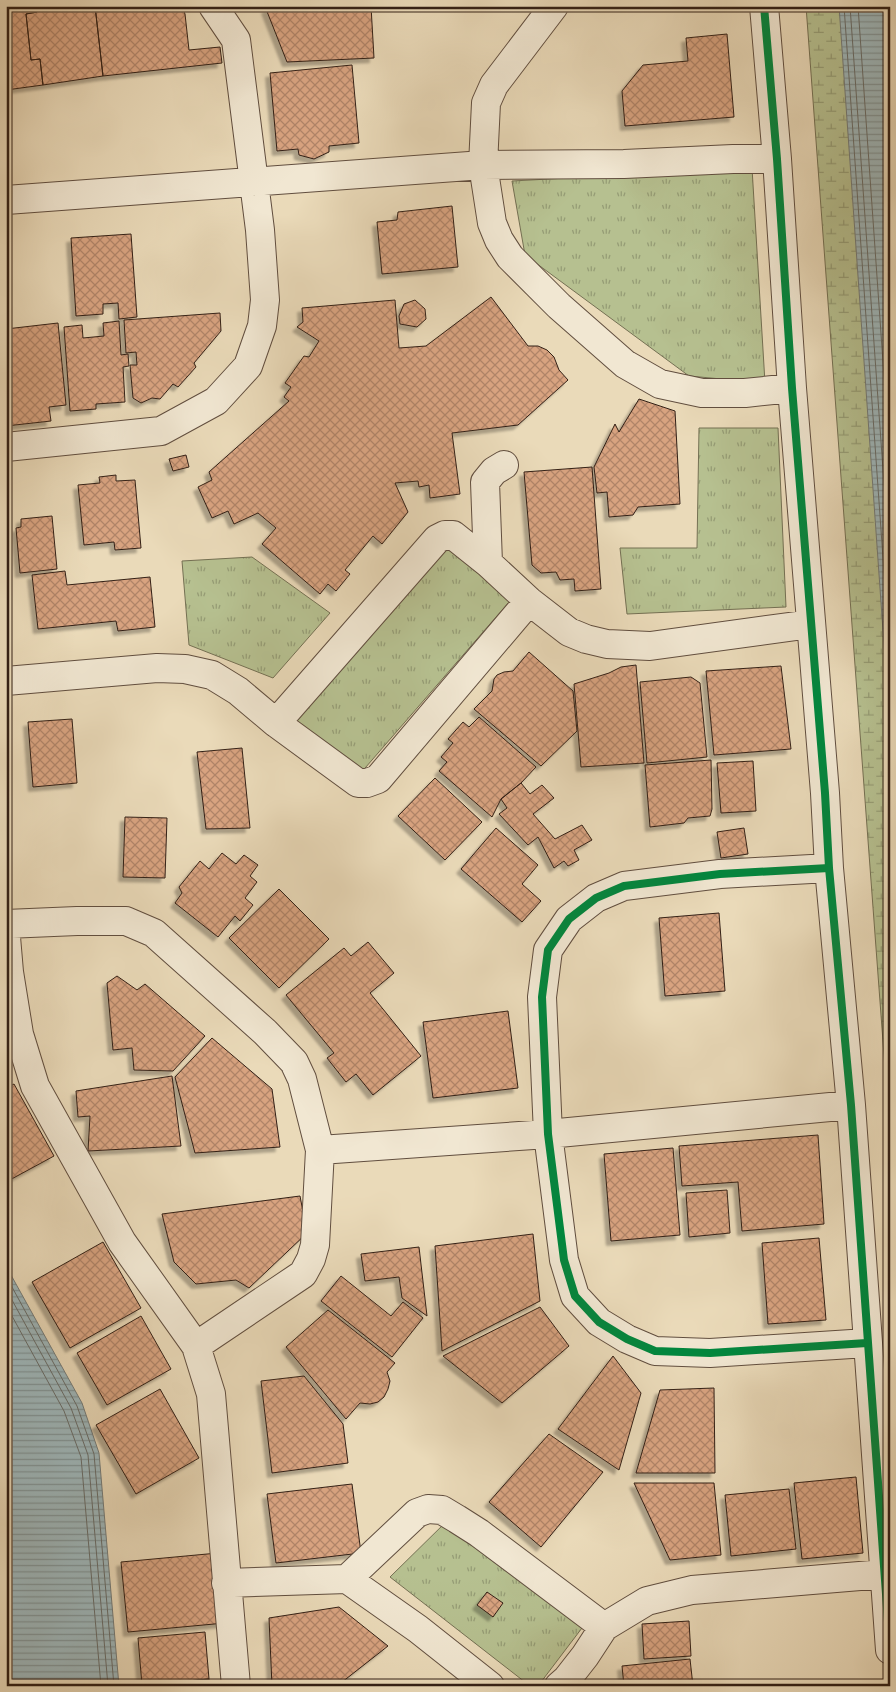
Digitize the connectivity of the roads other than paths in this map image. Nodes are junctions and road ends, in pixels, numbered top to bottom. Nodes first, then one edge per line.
1 (213, 6) edge
2 (554, 6) edge
3 (764, 6) edge
4 (777, 159) junction
5 (483, 165) junction
6 (253, 181) junction
7 (6, 200) edge
8 (792, 388) junction
9 (6, 447) edge
10 (504, 465) dead end
11 (488, 563) junction
12 (529, 601) junction
13 (811, 624) junction
14 (6, 681) edge
15 (276, 723) junction
16 (829, 868) junction
17 (6, 924) edge
18 (6, 937) edge
19 (851, 1105) junction
20 (548, 1134) junction
21 (320, 1150) junction
22 (867, 1343) junction
23 (196, 1346) junction
24 (884, 1574) junction
25 (347, 1579) junction
26 (226, 1584) junction
27 (604, 1627) junction
28 (890, 1650) edge
29 (236, 1686) edge
30 (490, 1686) edge
31 (559, 1686) edge

1 - 6 street
2 - 5 street
3 - 4 street
4 - 5 street
4 - 8 street
5 - 6 street
5 - 8 street
6 - 7 street
6 - 9 street
8 - 13 street
10 - 11 street
11 - 12 street
11 - 15 street
12 - 13 street
12 - 15 street
13 - 16 street
14 - 15 street
16 - 19 street
16 - 20 street
17 - 21 street
18 - 23 street
19 - 20 street
19 - 22 street
20 - 21 street
20 - 22 street
21 - 23 street
22 - 24 street
23 - 26 street
24 - 27 street
24 - 28 street
25 - 26 street
25 - 27 street
25 - 30 street
26 - 29 street
27 - 31 street

